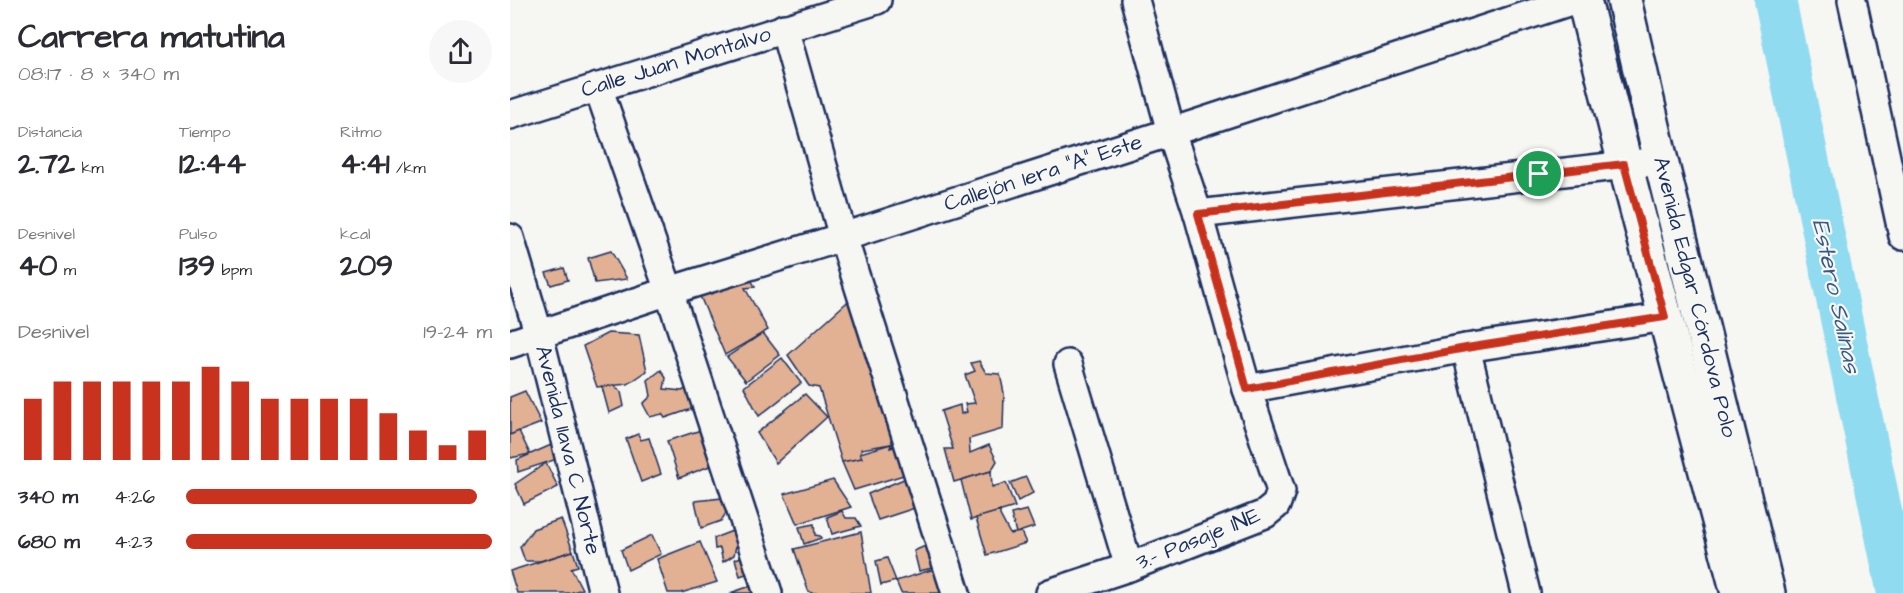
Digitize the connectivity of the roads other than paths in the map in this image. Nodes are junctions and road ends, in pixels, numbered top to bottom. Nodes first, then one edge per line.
1 (877, 0) edge
2 (1135, 0) edge
3 (1574, 0) edge
4 (1584, 0) edge
5 (1624, 0) edge
6 (1852, 0) edge
7 (823, 8) edge
8 (784, 28) junction
9 (598, 87) junction
10 (510, 115) edge
11 (1171, 132) junction
12 (1661, 161) junction
13 (1624, 164) junction
14 (1896, 172) edge
15 (1198, 214) junction
16 (1903, 236) edge
17 (843, 237) junction
18 (510, 238) edge
19 (669, 291) junction
20 (1665, 317) junction
21 (539, 335) junction
22 (510, 344) edge
23 (1466, 348) junction
24 (1068, 364) dead end
25 (1247, 389) junction
26 (1129, 567) junction
27 (1517, 590) edge
28 (603, 593) edge
29 (768, 593) edge
30 (956, 593) edge
31 (1050, 593) edge
32 (1738, 593) edge
33 (1768, 593) edge

1 - 7 street, Calle Juan Montalvo
2 - 11 street
3 - 11 street, Callejón 1era "A" Este
4 - 13 main road, Avenida Edgar Córdova Polo
5 - 12 main road, Avenida Edgar Córdova Polo
6 - 14 street
7 - 8 street, Calle Juan Montalvo
8 - 9 street, Calle Juan Montalvo
8 - 17 street
9 - 10 street, Calle Juan Montalvo
9 - 19 street
11 - 15 street
11 - 17 street, Callejón 1era "A" Este
12 - 13 street
12 - 33 main road, Avenida Edgar Córdova Polo
13 - 15 street
13 - 20 main road, Avenida Edgar Córdova Polo
14 - 16 street
15 - 25 street
17 - 19 street, Callejón 1era "A" Este
17 - 30 street
18 - 21 street, Avenida 11ava C Norte
19 - 21 street, Callejón 1era "A" Este
19 - 29 street
20 - 23 street
20 - 32 main road, Avenida Edgar Córdova Polo
21 - 22 street, Callejón 1era "A" Este
21 - 28 street, Avenida 11ava C Norte
23 - 25 street
23 - 27 street
24 - 26 street
25 - 26 street, 3.- Pasaje 1NE
26 - 31 street, 3.- Pasaje 1NE

